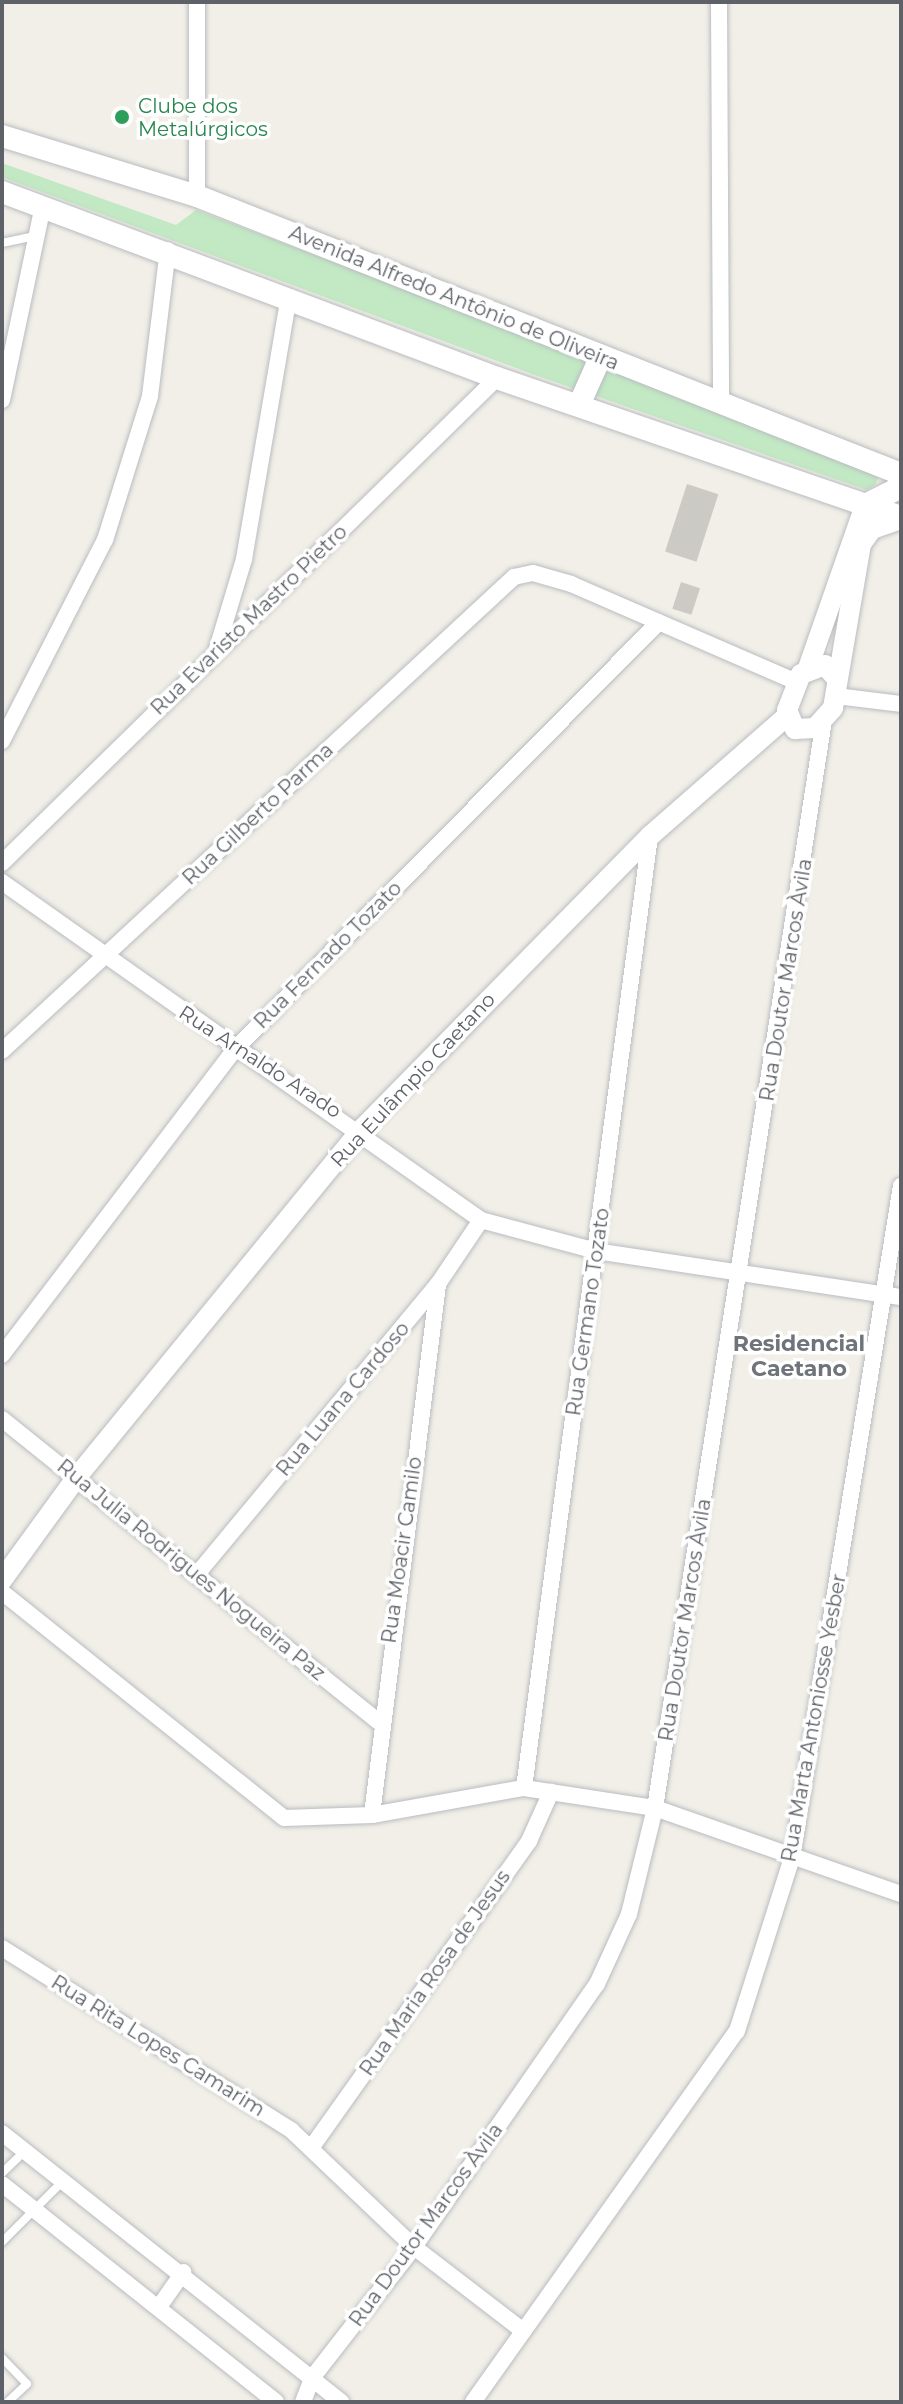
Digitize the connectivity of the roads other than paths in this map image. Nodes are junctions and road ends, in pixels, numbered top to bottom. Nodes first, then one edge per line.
1 (197, 2) edge
2 (719, 2) edge
3 (2, 136) edge
4 (2, 192) edge
5 (197, 196) junction
6 (43, 206) junction
7 (37, 235) junction
8 (2, 243) edge
9 (168, 250) junction
10 (289, 297) junction
11 (600, 358) junction
12 (497, 378) junction
13 (2, 400) edge
14 (721, 403) junction
15 (579, 405) junction
16 (901, 474) edge
17 (901, 487) edge
18 (865, 505) junction
19 (901, 518) edge
20 (659, 622) junction
21 (215, 653) junction
22 (797, 674) junction
23 (839, 690) junction
24 (901, 704) edge
25 (785, 724) junction
26 (820, 730) junction
27 (2, 741) edge
28 (650, 836) junction
29 (2, 863) edge
30 (2, 882) edge
31 (103, 958) junction
32 (236, 1048) junction
33 (2, 1051) edge
34 (362, 1129) junction
35 (901, 1186) edge
36 (481, 1220) junction
37 (596, 1251) junction
38 (742, 1269) junction
39 (438, 1284) junction
40 (893, 1296) edge
41 (2, 1355) edge
42 (2, 1419) edge
43 (76, 1478) junction
44 (198, 1573) junction
45 (2, 1580) edge
46 (2, 1592) edge
47 (379, 1722) junction
48 (524, 1788) junction
49 (551, 1792) junction
50 (655, 1808) junction
51 (372, 1815) junction
52 (792, 1858) junction
53 (901, 1894) edge
54 (2, 1948) edge
55 (2, 2133) edge
56 (311, 2148) junction
57 (25, 2151) junction
58 (2, 2173) edge
59 (63, 2181) junction
60 (2, 2184) edge
61 (34, 2210) junction
62 (2, 2242) edge
63 (414, 2247) junction
64 (183, 2272) junction
65 (161, 2304) junction
66 (523, 2331) junction
67 (2, 2358) edge
68 (312, 2378) junction
69 (8, 2402) edge
70 (276, 2402) edge
71 (303, 2402) edge
72 (341, 2402) edge
73 (473, 2402) edge

1 - 5 street
2 - 14 street
3 - 5 main road, Avenida Alfredo Antônio de Oliveira
4 - 6 main road
5 - 11 main road, Avenida Alfredo Antônio de Oliveira
6 - 7 street
6 - 9 main road
7 - 8 lane
7 - 13 street
9 - 10 main road
9 - 27 street
10 - 12 main road
10 - 21 street
11 - 14 main road, Avenida Alfredo Antônio de Oliveira
11 - 15 main road
12 - 15 main road
12 - 21 street, Rua Evaristo Mastro Pietro
14 - 16 main road, Avenida Alfredo Antônio de Oliveira
15 - 18 main road
17 - 18 main road
18 - 19 main road
18 - 22 street
19 - 23 street
20 - 22 street
20 - 31 street, Rua Gilberto Parma
20 - 32 street, Rua Fernado Tozato
21 - 29 street, Rua Evaristo Mastro Pietro
22 - 23 street
22 - 25 street
23 - 24 street
23 - 26 street
25 - 26 street
25 - 28 street, Rua Eulâmpio Caetano
26 - 38 street, Rua Doutor Marcos Àvila
28 - 34 street, Rua Eulâmpio Caetano
28 - 37 street, Rua Germano Tozato
30 - 31 street, Rua Arnaldo Arado
31 - 32 street, Rua Arnaldo Arado
31 - 33 street, Rua Gilberto Parma
32 - 34 street, Rua Arnaldo Arado
32 - 41 street, Rua Fernado Tozato
34 - 36 street, Rua Arnaldo Arado
34 - 43 street, Rua Eulâmpio Caetano
35 - 40 street, Rua Marta Antoniosse Yesber
36 - 37 street, Rua Arnaldo Arado
36 - 39 street, Rua Luana Cardoso
37 - 38 street, Rua Arnaldo Arado
37 - 48 street, Rua Germano Tozato
38 - 40 street, Rua Arnaldo Arado
38 - 50 street, Rua Doutor Marcos Àvila
39 - 44 street, Rua Luana Cardoso
39 - 47 street, Rua Moacir Camilo
40 - 52 street, Rua Marta Antoniosse Yesber
42 - 43 street, Rua Julia Rodrigues Nogueira Paz
43 - 44 street, Rua Julia Rodrigues Nogueira Paz
43 - 45 street, Rua Eulâmpio Caetano
44 - 47 street, Rua Julia Rodrigues Nogueira Paz
46 - 51 street
47 - 51 street, Rua Moacir Camilo
48 - 49 street
48 - 51 street
49 - 50 street
49 - 56 street, Rua Maria Rosa de Jesus
50 - 52 street
50 - 63 street, Rua Doutor Marcos Àvila
52 - 53 street
52 - 66 street, Rua Marta Antoniosse Yesber
54 - 56 street, Rua Rita Lopes Camarim
55 - 57 street
56 - 63 street, Rua Rita Lopes Camarim
57 - 58 lane
57 - 59 street
59 - 61 lane
59 - 64 street
60 - 61 street
61 - 62 lane
61 - 65 street
63 - 66 street, Rua Rita Lopes Camarim
63 - 68 street, Rua Doutor Marcos Àvila
64 - 65 street
64 - 68 street
65 - 70 street
66 - 73 street, Rua Marta Antoniosse Yesber
67 - 69 lane
68 - 71 street, Rua Doutor Marcos Àvila
68 - 72 street

